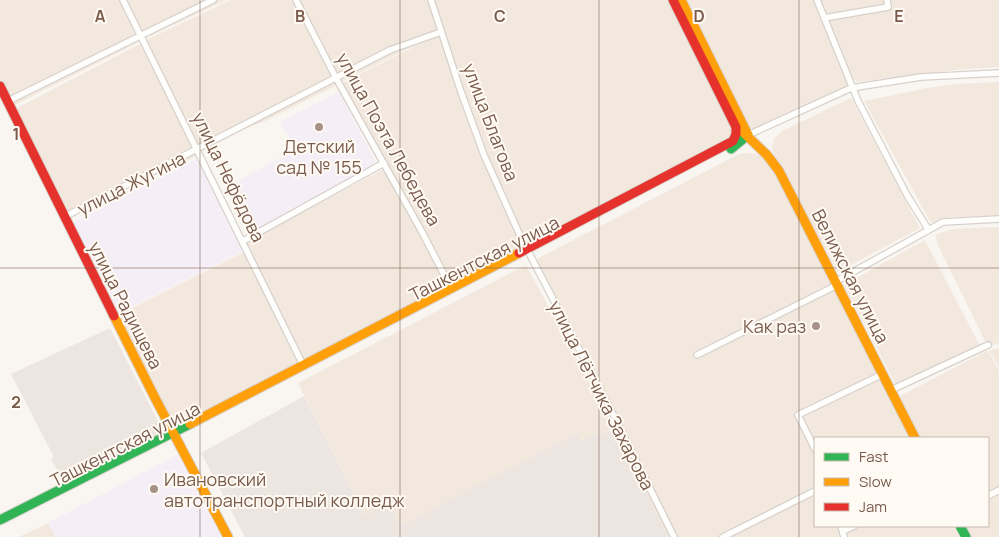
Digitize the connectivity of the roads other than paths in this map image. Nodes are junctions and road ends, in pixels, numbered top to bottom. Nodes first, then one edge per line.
1 (123, 0) edge
2 (213, 0) edge
3 (296, 0) edge
4 (431, 0) edge
5 (673, 0) edge
6 (681, 0) edge
7 (816, 0) edge
8 (887, 0) edge
9 (824, 18) junction
10 (441, 32) junction
11 (140, 36) junction
12 (999, 73) edge
13 (336, 78) junction
14 (0, 86) edge
15 (851, 88) junction
16 (8, 101) junction
17 (742, 130) junction
18 (734, 144) junction
19 (197, 149) junction
20 (384, 163) junction
21 (64, 217) junction
22 (999, 219) edge
23 (928, 229) junction
24 (243, 241) junction
25 (528, 251) junction
26 (836, 284) junction
27 (452, 290) junction
28 (988, 345) dead end
29 (697, 356) dead end
30 (304, 367) junction
31 (882, 374) junction
32 (891, 390) junction
33 (174, 435) junction
34 (914, 437) edge
35 (814, 447) edge
36 (814, 492) edge
37 (0, 520) edge
38 (0, 526) edge
39 (228, 537) edge
40 (674, 537) edge
41 (723, 537) edge

1 - 11 street, улица Нефёдова
2 - 11 street
3 - 13 street, улица Поэта Лебедева
4 - 10 street, улица Благова
5 - 17 main road, Велижская улица
6 - 17 main road, Велижская улица
7 - 9 street
8 - 9 street
9 - 15 street
10 - 13 street, улица Жугина
10 - 25 street, улица Благова
11 - 16 street
11 - 19 street, улица Нефёдова
12 - 15 street, Ташкентская улица
13 - 19 street, улица Жугина
13 - 20 street, улица Поэта Лебедева
14 - 16 main road, улица Радищева
15 - 17 street, Ташкентская улица
15 - 23 street
16 - 21 main road, улица Радищева
17 - 18 main road, Ташкентская улица
17 - 18 main road
17 - 26 main road, Велижская улица
18 - 25 main road, Ташкентская улица
19 - 21 street, улица Жугина
19 - 24 street, улица Нефёдова
20 - 24 street
20 - 27 street, улица Поэта Лебедева
21 - 33 main road, улица Радищева
22 - 23 street
23 - 26 street
24 - 30 street, улица Нефёдова
25 - 27 main road, Ташкентская улица
25 - 40 street, улица Лётчика Захарова
26 - 29 street
26 - 31 main road, Велижская улица
27 - 30 main road, Ташкентская улица
28 - 32 street
30 - 33 main road, Ташкентская улица
31 - 32 main road, Велижская улица
31 - 35 street
32 - 34 main road, Велижская улица
33 - 37 main road, Ташкентская улица
33 - 38 main road, Ташкентская улица
33 - 39 main road, улица Радищева
36 - 41 street

